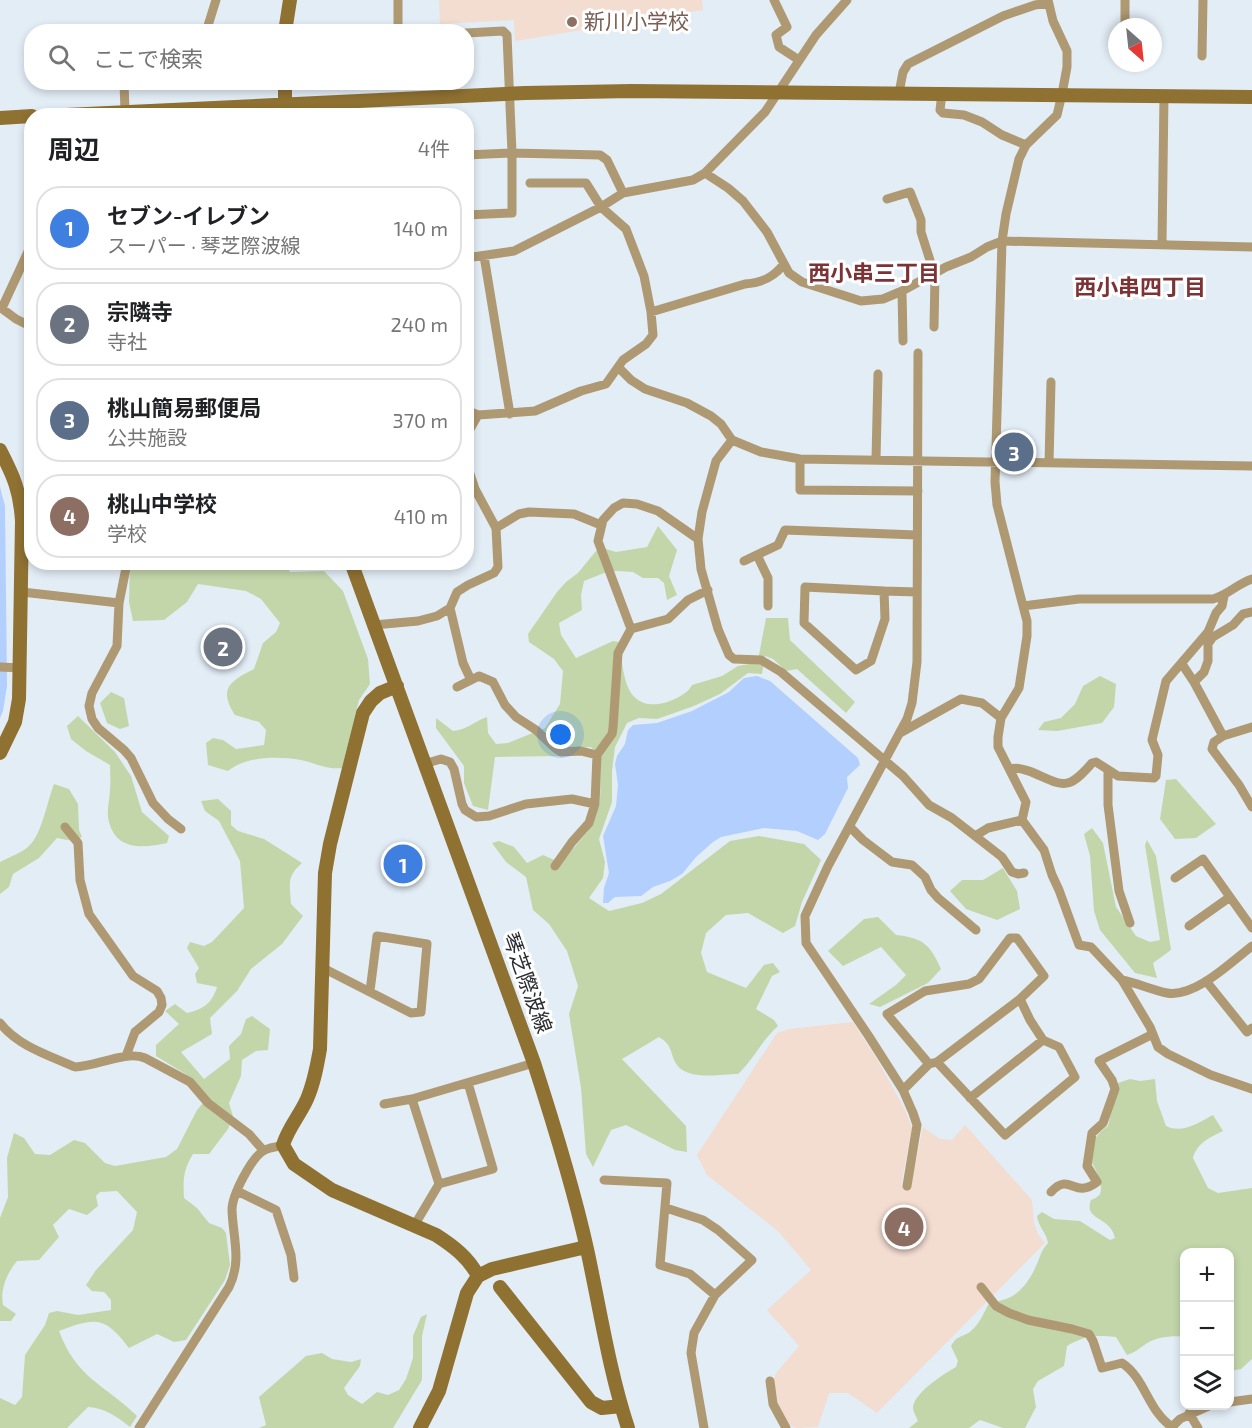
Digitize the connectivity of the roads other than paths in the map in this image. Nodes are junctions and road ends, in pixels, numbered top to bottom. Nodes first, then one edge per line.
1 (216, 0) edge
2 (290, 0) edge
3 (398, 0) edge
4 (774, 0) edge
5 (847, 0) edge
6 (1125, 0) edge
7 (1203, 0) edge
8 (1048, 2) edge
9 (1125, 18) edge
10 (208, 24) edge
11 (286, 24) edge
12 (398, 24) edge
13 (474, 33) edge
14 (1202, 56) dead end
15 (799, 60) junction
16 (124, 90) edge
17 (285, 90) edge
18 (510, 93) junction
19 (778, 93) junction
20 (899, 93) junction
21 (942, 93) junction
22 (1062, 94) junction
23 (1164, 96) junction
24 (1252, 97) edge
25 (125, 108) edge
26 (286, 108) edge
27 (300, 108) edge
28 (24, 116) edge
29 (0, 118) edge
30 (1026, 145) junction
31 (512, 153) junction
32 (474, 155) edge
33 (705, 173) junction
34 (530, 183) dead end
35 (623, 193) junction
36 (887, 199) dead end
37 (601, 207) junction
38 (474, 215) edge
39 (1002, 241) junction
40 (1162, 244) junction
41 (1252, 247) edge
42 (484, 256) junction
43 (474, 257) edge
44 (24, 260) edge
45 (783, 265) junction
46 (933, 274) junction
47 (902, 291) junction
48 (1, 308) edge
49 (651, 312) junction
50 (24, 323) edge
51 (934, 327) dead end
52 (903, 341) dead end
53 (918, 353) dead end
54 (619, 368) junction
55 (878, 374) dead end
56 (1051, 382) dead end
57 (474, 413) edge
58 (510, 414) junction
59 (478, 415) junction
60 (474, 422) edge
61 (732, 440) junction
62 (0, 450) edge
63 (800, 459) junction
64 (876, 459) junction
65 (918, 462) junction
66 (995, 463) junction
67 (1049, 464) junction
68 (1252, 466) edge
69 (474, 486) edge
70 (918, 491) junction
71 (601, 525) junction
72 (496, 528) junction
73 (917, 535) junction
74 (698, 539) junction
75 (757, 555) junction
76 (744, 561) dead end
77 (124, 570) edge
78 (354, 570) edge
79 (1252, 579) edge
80 (708, 590) junction
81 (884, 591) junction
82 (22, 592) junction
83 (916, 592) junction
84 (1224, 596) junction
85 (119, 603) junction
86 (768, 606) dead end
87 (1023, 606) junction
88 (450, 608) junction
89 (1252, 612) edge
90 (374, 625) junction
91 (631, 629) junction
92 (1182, 664) junction
93 (0, 667) edge
94 (17, 668) junction
95 (471, 680) junction
96 (1194, 682) junction
97 (397, 686) junction
98 (457, 687) dead end
99 (1001, 718) junction
100 (1252, 727) edge
101 (900, 733) junction
102 (1223, 736) junction
103 (0, 753) edge
104 (597, 755) junction
105 (885, 761) junction
106 (424, 764) junction
107 (1010, 769) junction
108 (1108, 770) junction
109 (595, 804) junction
110 (1252, 807) edge
111 (1022, 820) junction
112 (65, 827) dead end
113 (850, 827) junction
114 (181, 829) dead end
115 (975, 836) junction
116 (555, 866) dead end
117 (1024, 873) dead end
118 (1175, 878) dead end
119 (1230, 897) junction
120 (1130, 923) dead end
121 (1189, 926) dead end
122 (1252, 928) edge
123 (976, 930) dead end
124 (1252, 946) edge
125 (322, 968) junction
126 (1122, 980) junction
127 (1206, 981) junction
128 (370, 991) junction
129 (1020, 999) junction
130 (0, 1023) edge
131 (1250, 1033) edge
132 (1153, 1034) junction
133 (1043, 1040) junction
134 (126, 1056) junction
135 (933, 1063) junction
136 (534, 1064) junction
137 (468, 1083) junction
138 (1252, 1089) edge
139 (903, 1090) junction
140 (412, 1098) junction
141 (970, 1098) junction
142 (384, 1104) dead end
143 (283, 1145) junction
144 (263, 1150) junction
145 (604, 1180) dead end
146 (439, 1184) junction
147 (907, 1186) dead end
148 (237, 1191) junction
149 (1051, 1192) dead end
150 (666, 1209) junction
151 (414, 1226) junction
152 (586, 1247) junction
153 (478, 1276) junction
154 (294, 1278) dead end
155 (500, 1287) dead end
156 (981, 1287) dead end
157 (715, 1295) junction
158 (770, 1381) dead end
159 (1252, 1399) edge
160 (1234, 1401) edge
161 (621, 1406) junction
162 (1198, 1410) edge
163 (1190, 1413) junction
164 (139, 1428) edge
165 (420, 1428) edge
166 (628, 1428) edge
167 (704, 1428) edge
168 (786, 1428) edge
169 (1172, 1428) edge
170 (1198, 1428) edge

1 - 10 street
2 - 11 street
3 - 12 street
4 - 15 street
5 - 15 street
6 - 9 street
7 - 14 street
8 - 20 street
8 - 22 street
13 - 18 street
15 - 19 street
16 - 25 street
17 - 26 street
18 - 19 street
18 - 27 street
18 - 31 street
19 - 20 street
19 - 33 street
20 - 21 street
21 - 22 street
21 - 30 street
22 - 23 street
22 - 30 street
23 - 24 street
23 - 40 street
28 - 29 street
30 - 39 street
31 - 32 street
31 - 35 street
31 - 38 street
33 - 35 street
33 - 45 street
34 - 37 street
35 - 37 street
36 - 46 street
37 - 42 street
37 - 49 street
39 - 40 street
39 - 46 street
39 - 66 street
40 - 41 street
42 - 43 street
42 - 58 street
44 - 48 street
45 - 47 street
45 - 49 street
46 - 47 street
46 - 51 street
47 - 52 street
48 - 50 street
49 - 54 street
53 - 65 street
54 - 58 street
54 - 61 street
55 - 64 street
56 - 67 street
57 - 59 street
58 - 59 street
59 - 60 street
61 - 63 street
61 - 74 street
62 - 82 street
63 - 64 street
63 - 70 street
64 - 65 street
65 - 66 street
65 - 70 street
66 - 67 street
66 - 87 street
67 - 68 street
69 - 72 street
70 - 73 street
71 - 72 street
71 - 74 street
71 - 91 street
72 - 88 street
73 - 75 street
73 - 83 street
74 - 80 street
75 - 76 street
75 - 86 street
77 - 85 street
78 - 90 street, 琴芝際波線
79 - 84 street
80 - 91 street
80 - 105 street
81 - 81 street
81 - 83 street
82 - 85 street
82 - 94 street
83 - 101 street
84 - 87 street
84 - 92 street
85 - 114 street
87 - 99 street
88 - 90 street
88 - 95 street
89 - 96 street
90 - 97 street, 琴芝際波線
91 - 104 street
92 - 96 street
92 - 108 street
93 - 94 street
94 - 103 street
95 - 98 street
95 - 104 street
96 - 102 street
97 - 106 street, 琴芝際波線
97 - 125 street
99 - 101 street
99 - 107 street
100 - 102 street
101 - 105 street
102 - 110 street
104 - 109 street
105 - 113 street
105 - 115 street
106 - 109 street
106 - 136 street, 琴芝際波線
107 - 108 street
107 - 111 street
108 - 120 street
109 - 116 street
111 - 115 street
111 - 126 street
112 - 134 street
113 - 123 street
113 - 139 street
115 - 117 street
118 - 119 street
119 - 121 street
119 - 122 street
124 - 127 street
125 - 128 street
125 - 143 street
126 - 127 street
126 - 132 street
127 - 131 street
128 - 128 street
129 - 133 street
129 - 135 street
129 - 135 street
130 - 134 street
132 - 138 street
132 - 149 street
133 - 141 street
133 - 141 street
134 - 144 street
135 - 139 street
135 - 141 street
136 - 137 street
136 - 152 street, 琴芝際波線
137 - 140 street
137 - 146 street
139 - 147 street
140 - 142 street
140 - 146 street
143 - 144 street
143 - 151 street
144 - 148 street
145 - 150 street
146 - 151 street
148 - 154 street
148 - 164 street
150 - 157 street
150 - 157 street
151 - 153 street
152 - 153 street
152 - 161 street, 琴芝際波線
153 - 165 street
155 - 161 street
156 - 169 street
157 - 167 street
158 - 168 street
159 - 160 street
161 - 166 street, 琴芝際波線
162 - 163 street
163 - 169 street
163 - 170 street

